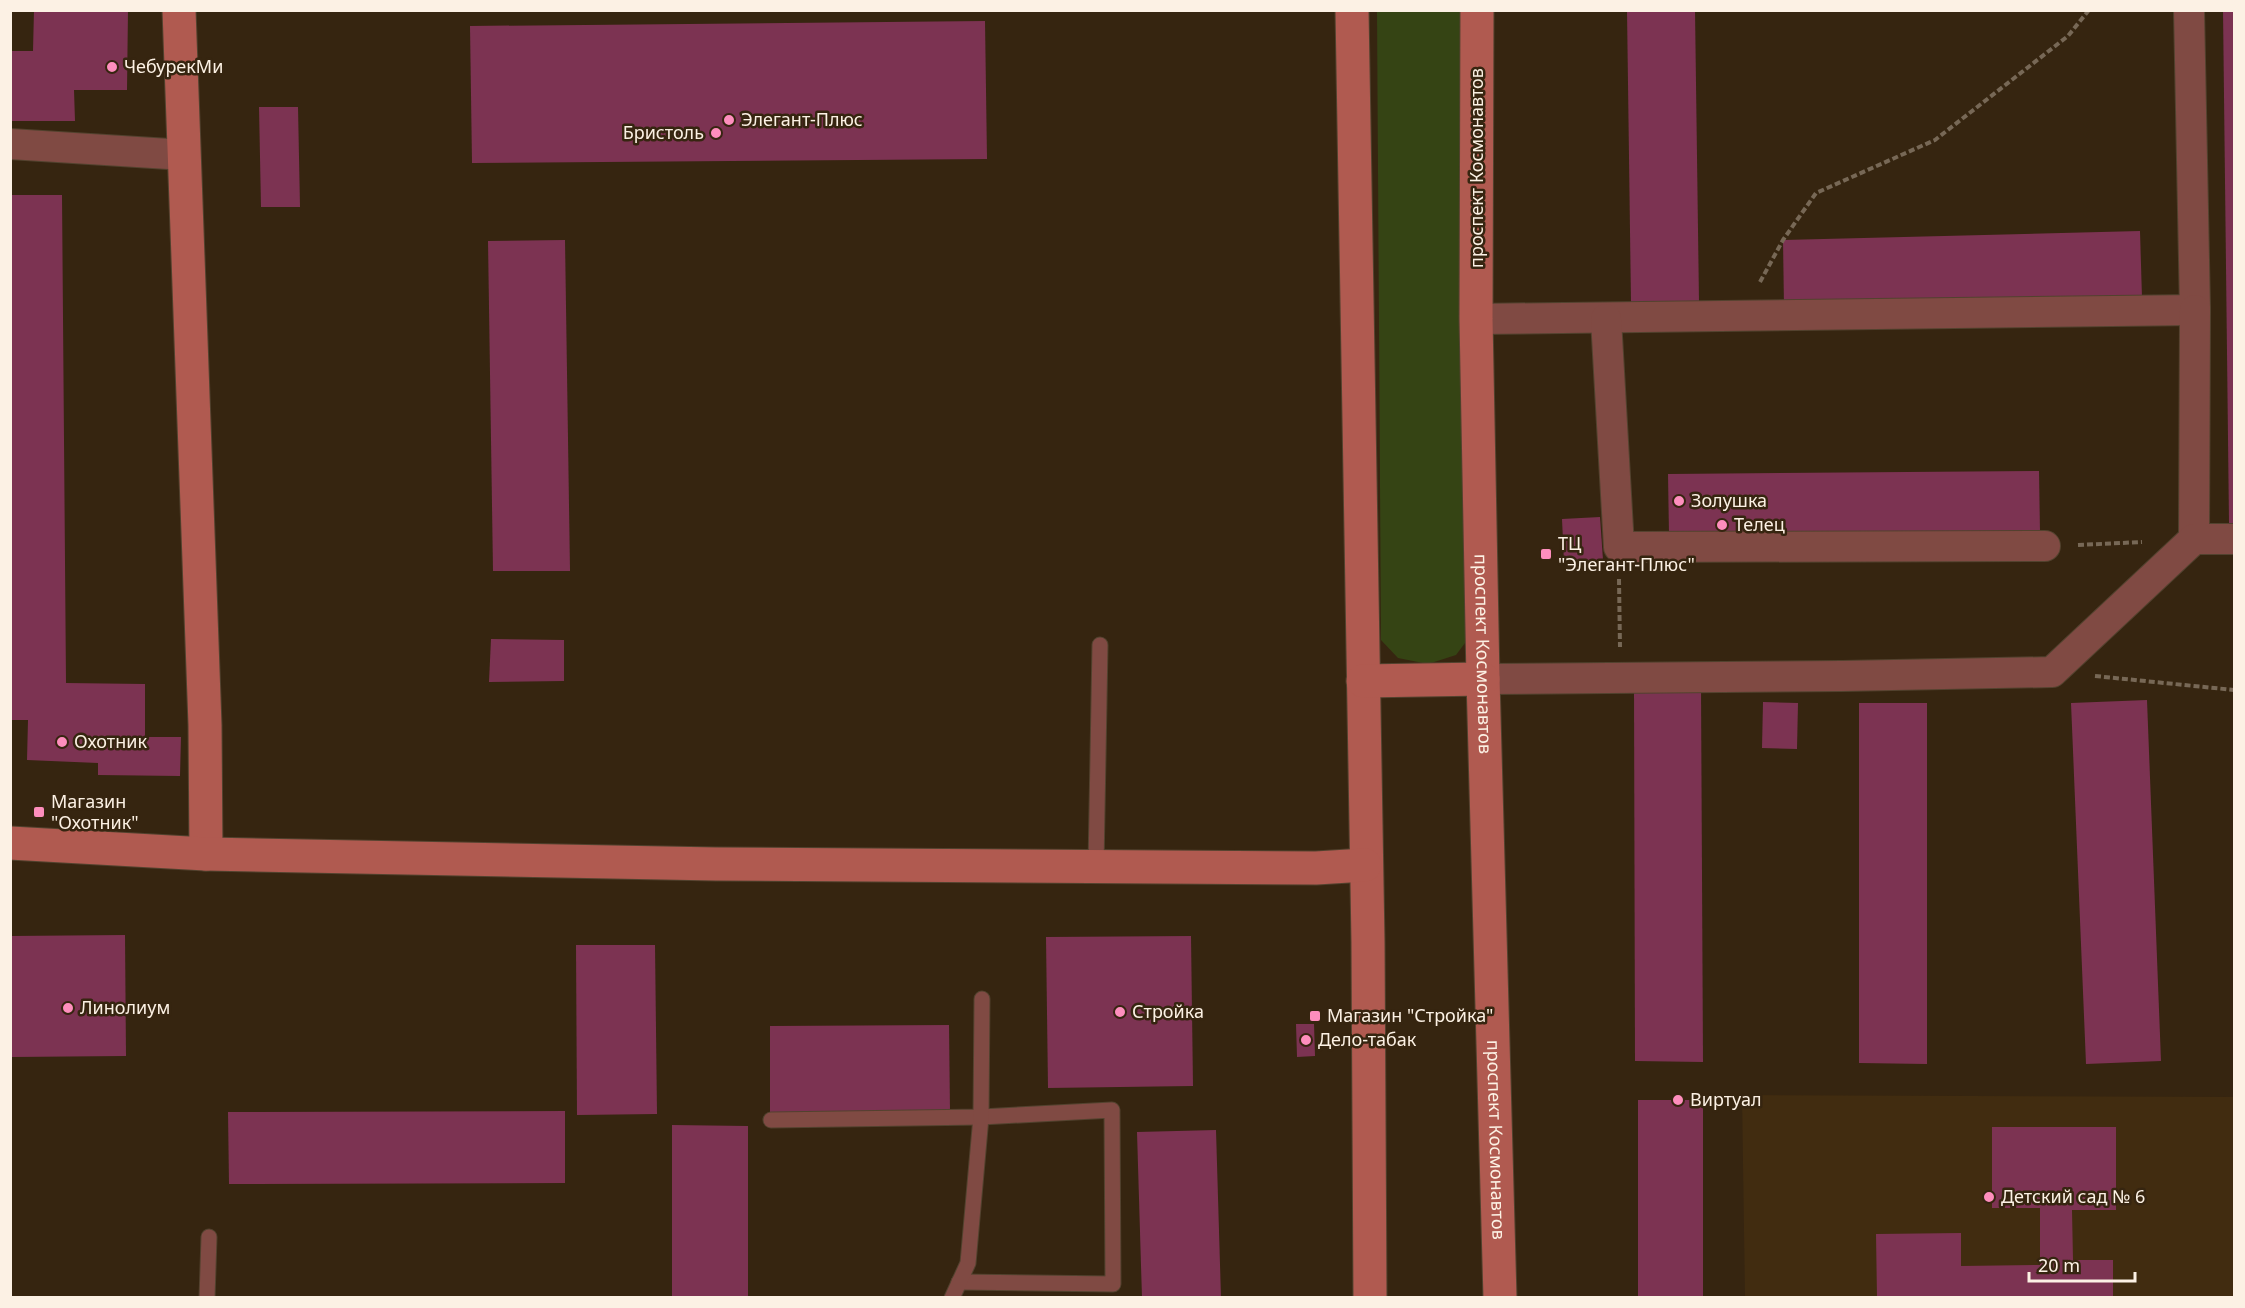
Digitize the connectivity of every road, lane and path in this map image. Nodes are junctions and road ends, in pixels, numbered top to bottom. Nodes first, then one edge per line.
1 (179, 10) edge
2 (1352, 10) edge
3 (1477, 10) edge
4 (2089, 10) edge
5 (2189, 10) edge
6 (10, 144) edge
7 (185, 155) junction
8 (2195, 310) junction
9 (1742, 317) junction
10 (1476, 319) junction
11 (1606, 319) junction
12 (2194, 539) junction
13 (2235, 539) edge
14 (2045, 546) joint
15 (1618, 547) junction
16 (1100, 645) dead end
17 (2052, 672) junction
18 (1620, 677) junction
19 (1483, 679) junction
20 (1363, 681) junction
21 (2235, 690) edge
22 (10, 843) edge
23 (206, 854) junction
24 (1365, 865) junction
25 (1096, 866) junction
26 (982, 999) dead end
27 (981, 1117) junction
28 (771, 1120) dead end
29 (209, 1237) dead end
30 (959, 1282) junction
31 (207, 1298) edge
32 (952, 1298) edge
33 (1370, 1298) edge
34 (1500, 1298) edge

1 - 7 main road
2 - 20 main road
3 - 10 main road, проспект Космонавтов
4 - 9 path
5 - 8 street
6 - 7 street
7 - 23 main road
8 - 9 street
8 - 12 street
9 - 11 street
10 - 11 street
10 - 19 main road, проспект Космонавтов
11 - 15 street
12 - 13 street
12 - 14 path
12 - 17 street
14 - 15 street
15 - 18 path
16 - 25 lane
17 - 18 street
17 - 21 path
18 - 19 street
19 - 20 main road
19 - 34 main road, проспект Космонавтов
20 - 24 main road
22 - 23 main road
23 - 25 main road
24 - 25 main road
24 - 33 main road
26 - 27 lane
27 - 28 lane
27 - 30 lane
27 - 30 lane
29 - 31 lane
30 - 32 lane

